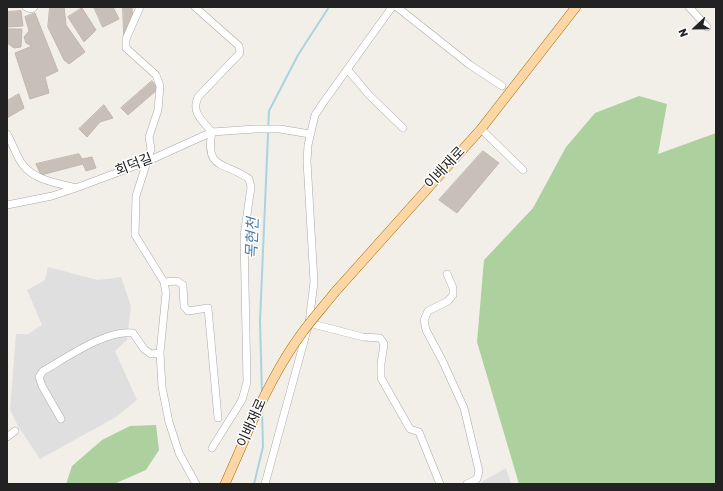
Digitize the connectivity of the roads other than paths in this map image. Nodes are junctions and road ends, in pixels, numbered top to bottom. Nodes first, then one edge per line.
1 (26, 7) edge
2 (34, 7) edge
3 (140, 7) edge
4 (195, 7) edge
5 (392, 7) edge
6 (397, 7) edge
7 (576, 7) edge
8 (689, 7) edge
9 (707, 27) dead end
10 (348, 70) junction
11 (502, 86) dead end
12 (404, 128) dead end
13 (481, 129) junction
14 (212, 132) junction
15 (7, 134) edge
16 (310, 134) junction
17 (148, 161) junction
18 (523, 170) dead end
19 (76, 188) junction
20 (10, 205) edge
21 (7, 210) edge
22 (447, 274) dead end
23 (164, 282) junction
24 (309, 323) junction
25 (160, 353) junction
26 (218, 418) dead end
27 (61, 419) dead end
28 (15, 431) dead end
29 (7, 438) edge
30 (212, 448) dead end
31 (196, 484) edge
32 (225, 484) edge
33 (265, 484) edge
34 (440, 484) edge
35 (467, 484) edge

1 - 2 street
3 - 17 street
4 - 14 street
5 - 10 street, 이배재로
6 - 11 street
7 - 13 main road, 이배재로
8 - 9 street
10 - 12 street
10 - 16 street, 이배재로
13 - 18 street
13 - 32 main road, 이배재로, bridge
14 - 16 street, 회덕길
14 - 17 street, 회덕길
14 - 30 street
15 - 19 street
16 - 24 street, 이배재로
17 - 19 street, 회덕길
17 - 23 street
19 - 20 street, 회덕길
20 - 21 street
22 - 35 street
23 - 25 street
23 - 26 street
24 - 33 street, 이배재로
24 - 34 street
25 - 27 street
25 - 31 street
28 - 29 street

